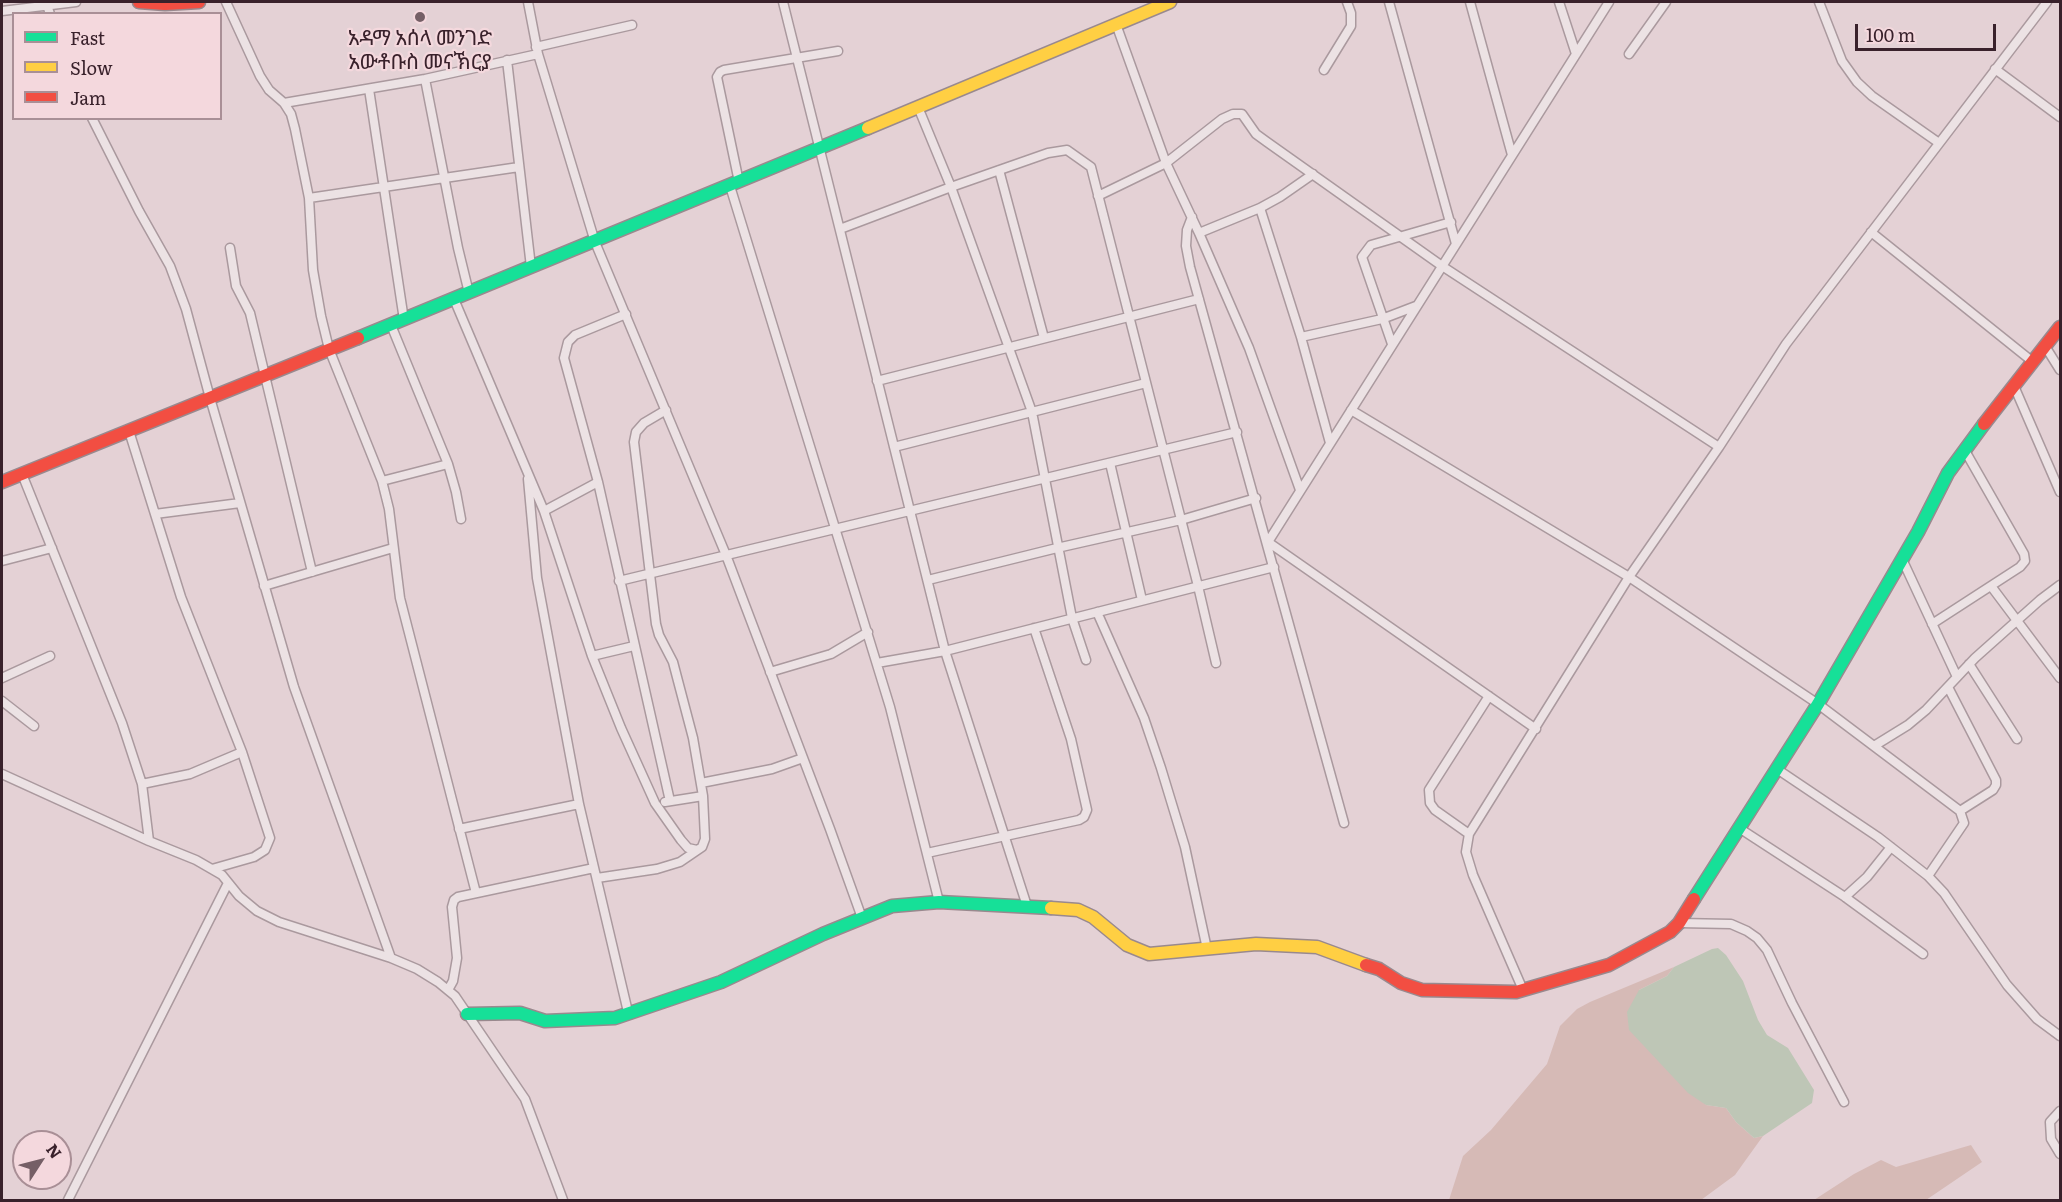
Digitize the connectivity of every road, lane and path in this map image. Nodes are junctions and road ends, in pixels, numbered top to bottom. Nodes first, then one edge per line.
1 (76, 2) edge
2 (140, 2) edge
3 (199, 2) edge
4 (226, 2) edge
5 (528, 2) edge
6 (783, 2) edge
7 (1170, 2) edge
8 (1347, 2) edge
9 (1389, 2) edge
10 (1470, 2) edge
11 (1559, 2) edge
12 (1609, 2) edge
13 (1666, 2) edge
14 (1819, 2) edge
15 (2047, 2) edge
16 (49, 9) edge
17 (2, 11) edge
18 (1116, 24) junction
19 (632, 25) dead end
20 (537, 50) junction
21 (838, 51) dead end
22 (1576, 54) junction
23 (1629, 54) dead end
24 (797, 58) junction
25 (507, 60) junction
26 (1995, 69) junction
27 (1324, 70) dead end
28 (425, 79) junction
29 (369, 89) junction
30 (284, 102) junction
31 (918, 107) junction
32 (2061, 117) edge
33 (93, 120) edge
34 (1939, 143) junction
35 (819, 148) junction
36 (1512, 155) junction
37 (1166, 163) junction
38 (519, 167) junction
39 (999, 170) junction
40 (1313, 174) junction
41 (445, 177) junction
42 (734, 184) junction
43 (382, 186) junction
44 (951, 187) junction
45 (1098, 196) junction
46 (309, 198) junction
47 (1260, 208) junction
48 (1192, 217) junction
49 (1451, 222) junction
50 (840, 229) junction
51 (1871, 232) junction
52 (1199, 233) junction
53 (1402, 237) junction
54 (595, 242) junction
55 (1456, 244) junction
56 (230, 248) dead end
57 (1442, 266) junction
58 (531, 267) junction
59 (470, 293) junction
60 (454, 299) junction
61 (1199, 299) junction
62 (1417, 306) junction
63 (626, 314) junction
64 (1129, 317) junction
65 (1382, 319) junction
66 (404, 320) junction
67 (391, 325) junction
68 (2061, 327) edge
69 (1044, 338) junction
70 (1300, 338) junction
71 (1392, 344) junction
72 (2046, 346) junction
73 (1009, 347) junction
74 (329, 349) junction
75 (2033, 362) junction
76 (2061, 370) edge
77 (264, 375) junction
78 (877, 381) junction
79 (1146, 383) junction
80 (2014, 386) junction
81 (210, 398) junction
82 (666, 410) junction
83 (1351, 410) junction
84 (1032, 412) junction
85 (129, 431) junction
86 (1237, 432) junction
87 (1330, 443) junction
88 (894, 447) junction
89 (1719, 447) junction
90 (1964, 449) junction
91 (1163, 450) junction
92 (1110, 463) junction
93 (448, 464) junction
94 (527, 470) junction
95 (22, 474) junction
96 (1046, 479) junction
97 (382, 481) junction
98 (2, 482) edge
99 (598, 482) junction
100 (1300, 490) junction
101 (2061, 492) edge
102 (1256, 498) junction
103 (240, 503) junction
104 (544, 511) junction
105 (910, 511) junction
106 (155, 514) junction
107 (461, 519) dead end
108 (1181, 520) junction
109 (836, 528) junction
110 (1126, 532) junction
111 (1268, 542) junction
112 (52, 548) junction
113 (393, 548) junction
114 (1058, 548) junction
115 (726, 555) junction
116 (1902, 559) junction
117 (2, 561) edge
118 (1274, 567) junction
119 (312, 572) junction
120 (649, 574) junction
121 (1629, 577) junction
122 (927, 580) junction
123 (619, 581) junction
124 (264, 585) junction
125 (2061, 585) edge
126 (1198, 586) junction
127 (1990, 586) junction
128 (1142, 600) junction
129 (1097, 612) junction
130 (1072, 618) junction
131 (2016, 621) junction
132 (1932, 624) junction
133 (1034, 628) junction
134 (868, 632) junction
135 (634, 646) junction
136 (945, 651) junction
137 (50, 656) dead end
138 (592, 656) junction
139 (1086, 660) dead end
140 (877, 663) junction
141 (1216, 663) dead end
142 (1969, 664) junction
143 (770, 672) junction
144 (1957, 677) junction
145 (2, 678) edge
146 (2061, 678) edge
147 (1948, 687) junction
148 (1489, 696) junction
149 (2, 700) edge
150 (1818, 704) junction
151 (34, 726) dead end
152 (1536, 729) junction
153 (2017, 739) dead end
154 (1874, 746) junction
155 (242, 752) junction
156 (803, 758) junction
157 (1777, 769) junction
158 (2, 774) edge
159 (701, 783) junction
160 (142, 784) junction
161 (703, 796) junction
162 (670, 801) junction
163 (655, 803) junction
164 (579, 804) junction
165 (1960, 811) junction
166 (1344, 823) dead end
167 (1739, 828) junction
168 (459, 829) junction
169 (1004, 834) junction
170 (1469, 834) junction
171 (149, 841) junction
172 (1891, 847) junction
173 (697, 850) junction
174 (927, 853) junction
175 (594, 868) junction
176 (212, 869) junction
177 (1928, 876) junction
178 (597, 878) junction
179 (228, 883) junction
180 (476, 893) junction
181 (1845, 897) junction
182 (939, 902) junction
183 (1027, 906) junction
184 (862, 918) junction
185 (1679, 923) junction
186 (1207, 949) junction
187 (1923, 954) dead end
188 (391, 958) junction
189 (448, 990) junction
190 (1523, 990) junction
191 (628, 1012) junction
192 (467, 1014) junction
193 (2061, 1036) edge
194 (1845, 1102) dead end
195 (2061, 1111) edge
196 (2061, 1154) edge
197 (68, 1200) edge
198 (563, 1200) edge

1 - 16 street
2 - 3 street
4 - 30 street
5 - 20 street
6 - 24 street
7 - 18 street
8 - 27 street
9 - 49 street
10 - 36 street
11 - 22 street
12 - 22 street
13 - 23 street
14 - 34 street
15 - 26 street
16 - 17 street
18 - 31 street
18 - 37 street
19 - 20 street
20 - 25 street
20 - 54 street
21 - 24 street
22 - 36 street
24 - 35 street
24 - 42 street
25 - 28 street
25 - 38 street
26 - 32 street
26 - 34 street
28 - 29 street
28 - 41 street
29 - 30 street
29 - 43 street
30 - 46 street
31 - 35 street
31 - 44 street
33 - 81 street
34 - 51 street
35 - 42 street
35 - 50 street
36 - 55 street
37 - 40 street
37 - 45 street
37 - 48 street
38 - 41 street
38 - 58 street
39 - 44 street
39 - 45 street
39 - 69 street
40 - 47 street
40 - 53 street
41 - 43 street
41 - 59 street
42 - 54 street
42 - 109 street
43 - 46 street
43 - 66 street
44 - 50 street
44 - 73 street
45 - 64 street
46 - 74 street
47 - 52 street
47 - 70 street
48 - 52 street
48 - 61 street
49 - 53 street
49 - 55 street
50 - 78 street
51 - 75 street
51 - 89 street
52 - 100 street
53 - 57 street
53 - 65 street
54 - 58 street
54 - 63 street
55 - 57 street
56 - 77 street
57 - 62 street
57 - 89 street
58 - 59 street
59 - 60 street
60 - 66 street
60 - 94 street
61 - 64 street
61 - 86 street
62 - 65 street
62 - 71 street
63 - 82 street
63 - 99 street
64 - 69 street
64 - 79 street
65 - 70 street
65 - 71 street
66 - 67 street
67 - 74 street
67 - 93 street
68 - 72 street
69 - 73 street
70 - 87 street
71 - 83 street
72 - 75 street
72 - 76 street
73 - 78 street
73 - 84 street
74 - 77 street
74 - 97 street
75 - 80 street
77 - 81 street
77 - 119 street
78 - 88 street
79 - 84 street
79 - 91 street
80 - 90 street
80 - 101 street
81 - 85 street
81 - 103 street
82 - 115 street
82 - 120 street
83 - 87 street
83 - 121 street
84 - 88 street
84 - 96 street
85 - 95 street
85 - 106 street
86 - 91 street
86 - 102 street
87 - 100 street
88 - 105 street
89 - 121 street
90 - 116 street
90 - 127 street
91 - 92 street
91 - 108 street
92 - 96 street
92 - 110 street
93 - 97 street
93 - 107 street
94 - 104 street
94 - 164 street
95 - 98 street
95 - 112 street
96 - 105 street
96 - 114 street
97 - 113 street
99 - 104 street
99 - 123 street
100 - 111 street
102 - 108 street
102 - 111 street
103 - 106 street
103 - 124 street
104 - 138 street
105 - 109 street
105 - 122 street
106 - 155 street
108 - 110 street
108 - 126 street
109 - 115 street
109 - 134 street
110 - 114 street
110 - 128 street
111 - 118 street
111 - 148 street
112 - 117 street
112 - 160 street
113 - 119 street
113 - 168 street
114 - 122 street
114 - 130 street
115 - 120 street
115 - 143 street
116 - 132 street
116 - 150 street
118 - 126 street
118 - 166 street
119 - 124 street
120 - 123 street
120 - 159 street
121 - 150 street
121 - 152 street
122 - 136 street
123 - 135 street
124 - 188 street
125 - 131 street
126 - 128 street
126 - 141 street
127 - 131 street
127 - 132 street
128 - 129 street
129 - 130 street
129 - 186 street
130 - 133 street
130 - 139 street
131 - 142 street
131 - 146 street
132 - 144 street
133 - 136 street
133 - 169 street
134 - 140 street
134 - 143 street
135 - 138 street
135 - 162 street
136 - 140 street
136 - 169 street
137 - 145 street
138 - 163 street
140 - 174 street
142 - 144 street
142 - 153 street
143 - 156 street
144 - 147 street
147 - 154 street
147 - 165 street
148 - 152 street
148 - 170 street
149 - 151 street
150 - 154 street
150 - 157 street
152 - 170 street
154 - 165 street
155 - 160 street
155 - 176 street
156 - 159 street
156 - 184 street
157 - 167 street
157 - 172 street
158 - 171 street
159 - 161 street
160 - 171 street
161 - 162 street
161 - 173 street
162 - 163 street
163 - 173 street
164 - 168 street
164 - 175 street
165 - 177 street
167 - 181 street
167 - 185 street
168 - 180 street
169 - 174 street
169 - 183 street
170 - 190 street
171 - 176 street
172 - 177 street
172 - 181 street
173 - 178 street
174 - 182 street
175 - 178 street
175 - 180 street
176 - 179 street
177 - 193 street
178 - 191 street
179 - 188 street
179 - 197 street
180 - 189 street
181 - 187 street
182 - 183 street
182 - 184 street
183 - 186 street
184 - 191 street
185 - 190 street
185 - 194 street
186 - 190 street
188 - 189 street
189 - 192 street
191 - 192 street
192 - 198 street
195 - 196 street

